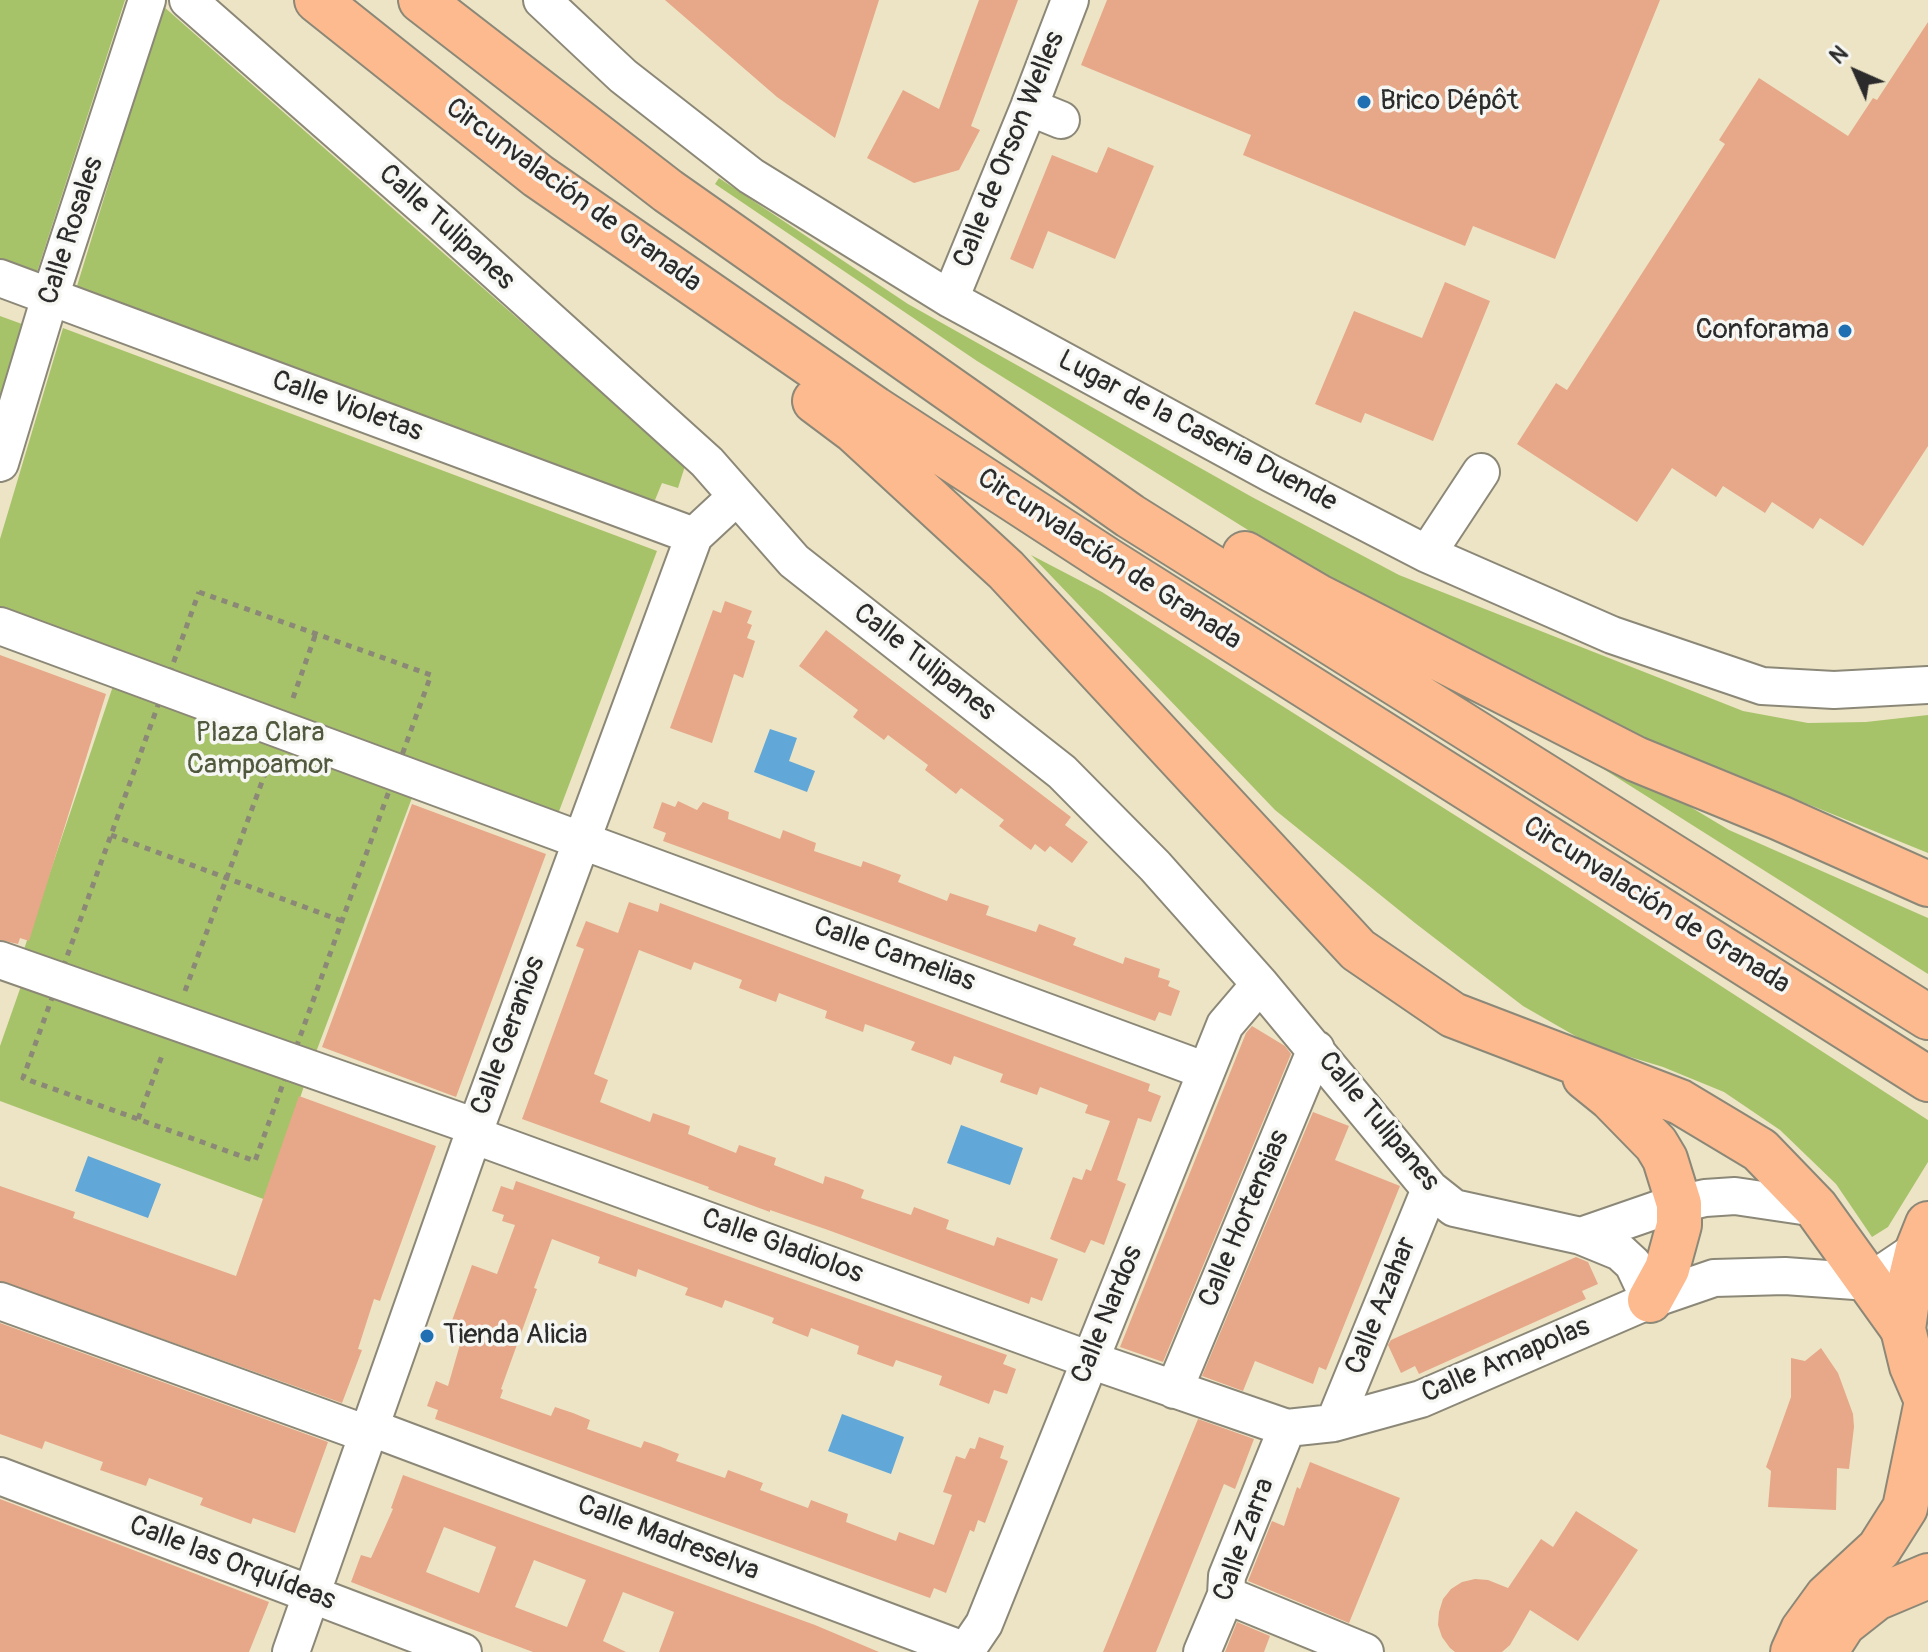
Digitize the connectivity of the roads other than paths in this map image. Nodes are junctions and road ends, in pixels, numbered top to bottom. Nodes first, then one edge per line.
1 (147, 0) edge
2 (188, 0) edge
3 (317, 0) edge
4 (421, 0) edge
5 (542, 0) edge
6 (1070, 0) edge
7 (0, 278) edge
8 (50, 297) junction
9 (950, 299) junction
10 (746, 321) junction
11 (0, 463) edge
12 (1481, 472) dead end
13 (736, 497) junction
14 (1130, 516) junction
15 (694, 536) junction
16 (1427, 554) junction
17 (0, 626) edge
18 (1922, 678) edge
19 (581, 839) junction
20 (1928, 884) edge
21 (9, 963) edge
22 (1260, 984) junction
23 (1928, 1017) edge
24 (1316, 1049) junction
25 (1561, 1058) junction
26 (1206, 1071) junction
27 (1926, 1077) edge
28 (475, 1131) junction
29 (1430, 1189) junction
30 (1679, 1204) junction
31 (1816, 1208) junction
32 (1581, 1236) junction
33 (1923, 1236) edge
34 (1869, 1282) junction
35 (1650, 1300) junction
36 (0, 1301) edge
37 (1903, 1329) junction
38 (1090, 1360) junction
39 (1174, 1390) junction
40 (1927, 1402) edge
41 (1334, 1423) junction
42 (1287, 1428) junction
43 (368, 1431) junction
44 (0, 1476) edge
45 (1928, 1576) edge
46 (311, 1594) junction
47 (1226, 1595) junction
48 (966, 1651) edge
49 (291, 1652) edge
50 (463, 1652) edge
51 (1202, 1652) edge
52 (1365, 1652) edge
53 (1793, 1652) edge
54 (1825, 1652) edge

1 - 8 street, Calle Rosales
2 - 13 street, Calle Tulipanes
3 - 10 main road, Circunvalación de Granada
4 - 14 main road, Circunvalación de Granada
5 - 9 street, Lugar de la Caseria Duende
6 - 9 street, Calle de Orson Welles
7 - 8 street, Calle Violetas
8 - 11 street, Calle Rosales
8 - 15 street, Calle Violetas
9 - 16 street, Lugar de la Caseria Duende
10 - 25 main road
10 - 27 main road, Circunvalación de Granada
12 - 16 street
13 - 15 street, Calle Geranios
13 - 22 street, Calle Tulipanes
14 - 20 main road
14 - 23 main road, Circunvalación de Granada
15 - 19 street, Calle Geranios
16 - 18 street, Lugar de la Caseria Duende
17 - 19 street
19 - 26 street, Calle Camelias
19 - 28 street, Calle Geranios
21 - 28 street
22 - 24 street, Calle Tulipanes
22 - 26 street, Calle Nardos
24 - 29 street, Calle Tulipanes
24 - 39 street, Calle Hortensias
25 - 30 main road
25 - 31 main road
26 - 38 street, Calle Nardos
28 - 38 street, Calle Gladiolos
28 - 43 street, Calle Geranios
29 - 32 street, Calle Tulipanes
29 - 41 street, Calle Azahar
30 - 31 street
30 - 32 street
30 - 35 main road
31 - 34 main road
32 - 35 street, Calle Tulipanes
33 - 34 street
33 - 37 main road
34 - 35 street, Calle Amapolas
34 - 37 main road
35 - 41 street, Calle Amapolas
36 - 43 street, Calle Madreselva
37 - 40 main road
38 - 39 street, Calle Amapolas
38 - 48 street, Calle Nardos
39 - 42 street, Calle Amapolas
40 - 53 main road
41 - 42 street, Calle Amapolas
42 - 47 street, Calle Zarra
43 - 46 street, Calle Geranios
43 - 48 street, Calle Madreselva
44 - 46 street, Calle las Orquídeas
45 - 54 main road
46 - 49 street, Calle Geranios
46 - 50 street, Calle las Orquídeas
47 - 51 street, Calle Zarra
47 - 52 street

